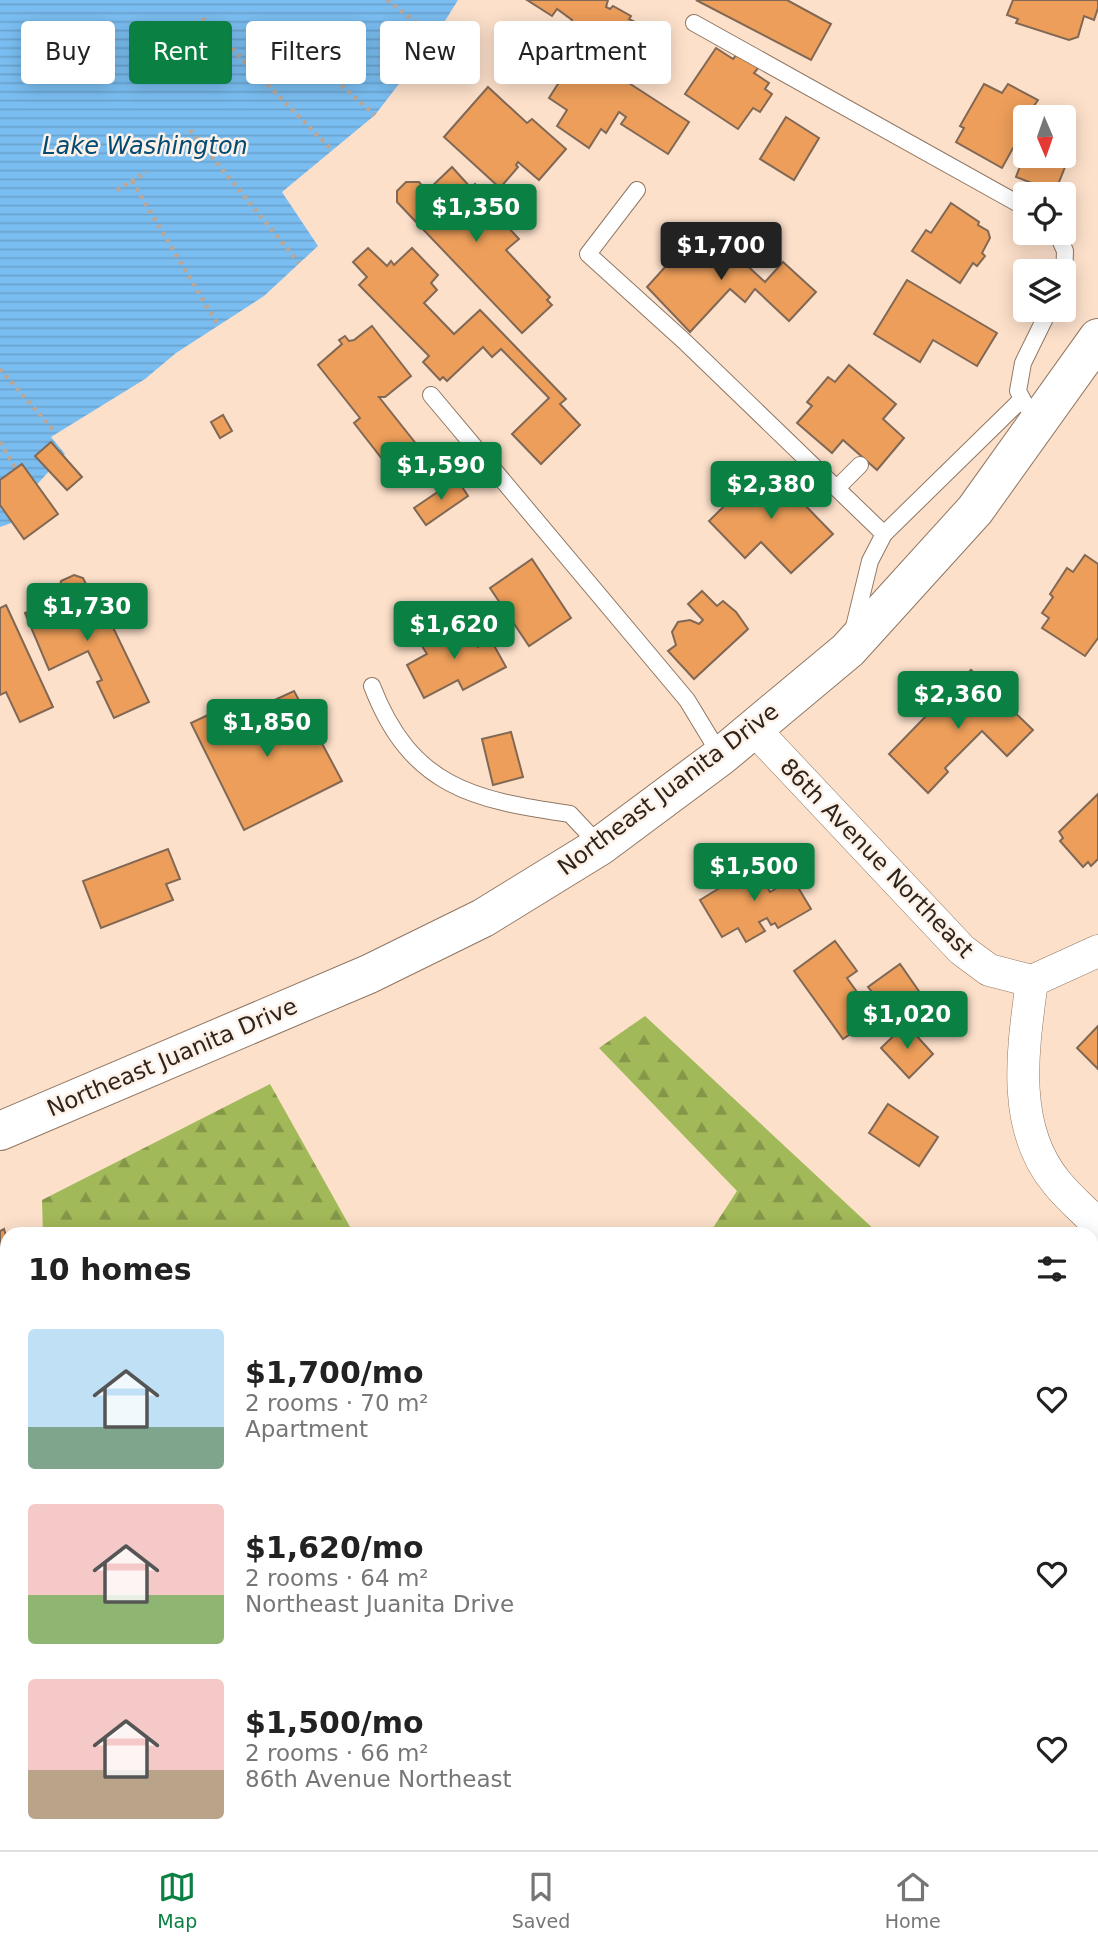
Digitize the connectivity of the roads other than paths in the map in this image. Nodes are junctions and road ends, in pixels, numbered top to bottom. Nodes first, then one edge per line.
1 (694, 23) dead end
2 (637, 190) dead end
3 (1013, 201) edge
4 (1043, 322) edge
5 (1098, 338) edge
6 (431, 395) dead end
7 (1030, 412) junction
8 (860, 466) dead end
9 (837, 488) junction
10 (884, 534) junction
11 (848, 650) junction
12 (372, 686) dead end
13 (754, 729) junction
14 (721, 757) junction
15 (600, 846) junction
16 (1098, 951) edge
17 (1032, 981) junction
18 (0, 1131) edge
19 (1098, 1226) edge

1 - 3 lane
2 - 9 lane
4 - 7 lane
5 - 7 main road, Northeast Juanita Drive
6 - 14 lane
7 - 10 lane
7 - 11 main road, Northeast Juanita Drive
8 - 9 lane
9 - 10 lane
10 - 11 lane
11 - 13 main road, Northeast Juanita Drive
12 - 15 lane
13 - 14 main road, Northeast Juanita Drive
13 - 17 street, 86th Avenue Northeast
14 - 15 main road, Northeast Juanita Drive
15 - 18 main road, Northeast Juanita Drive
16 - 17 street
17 - 19 street

